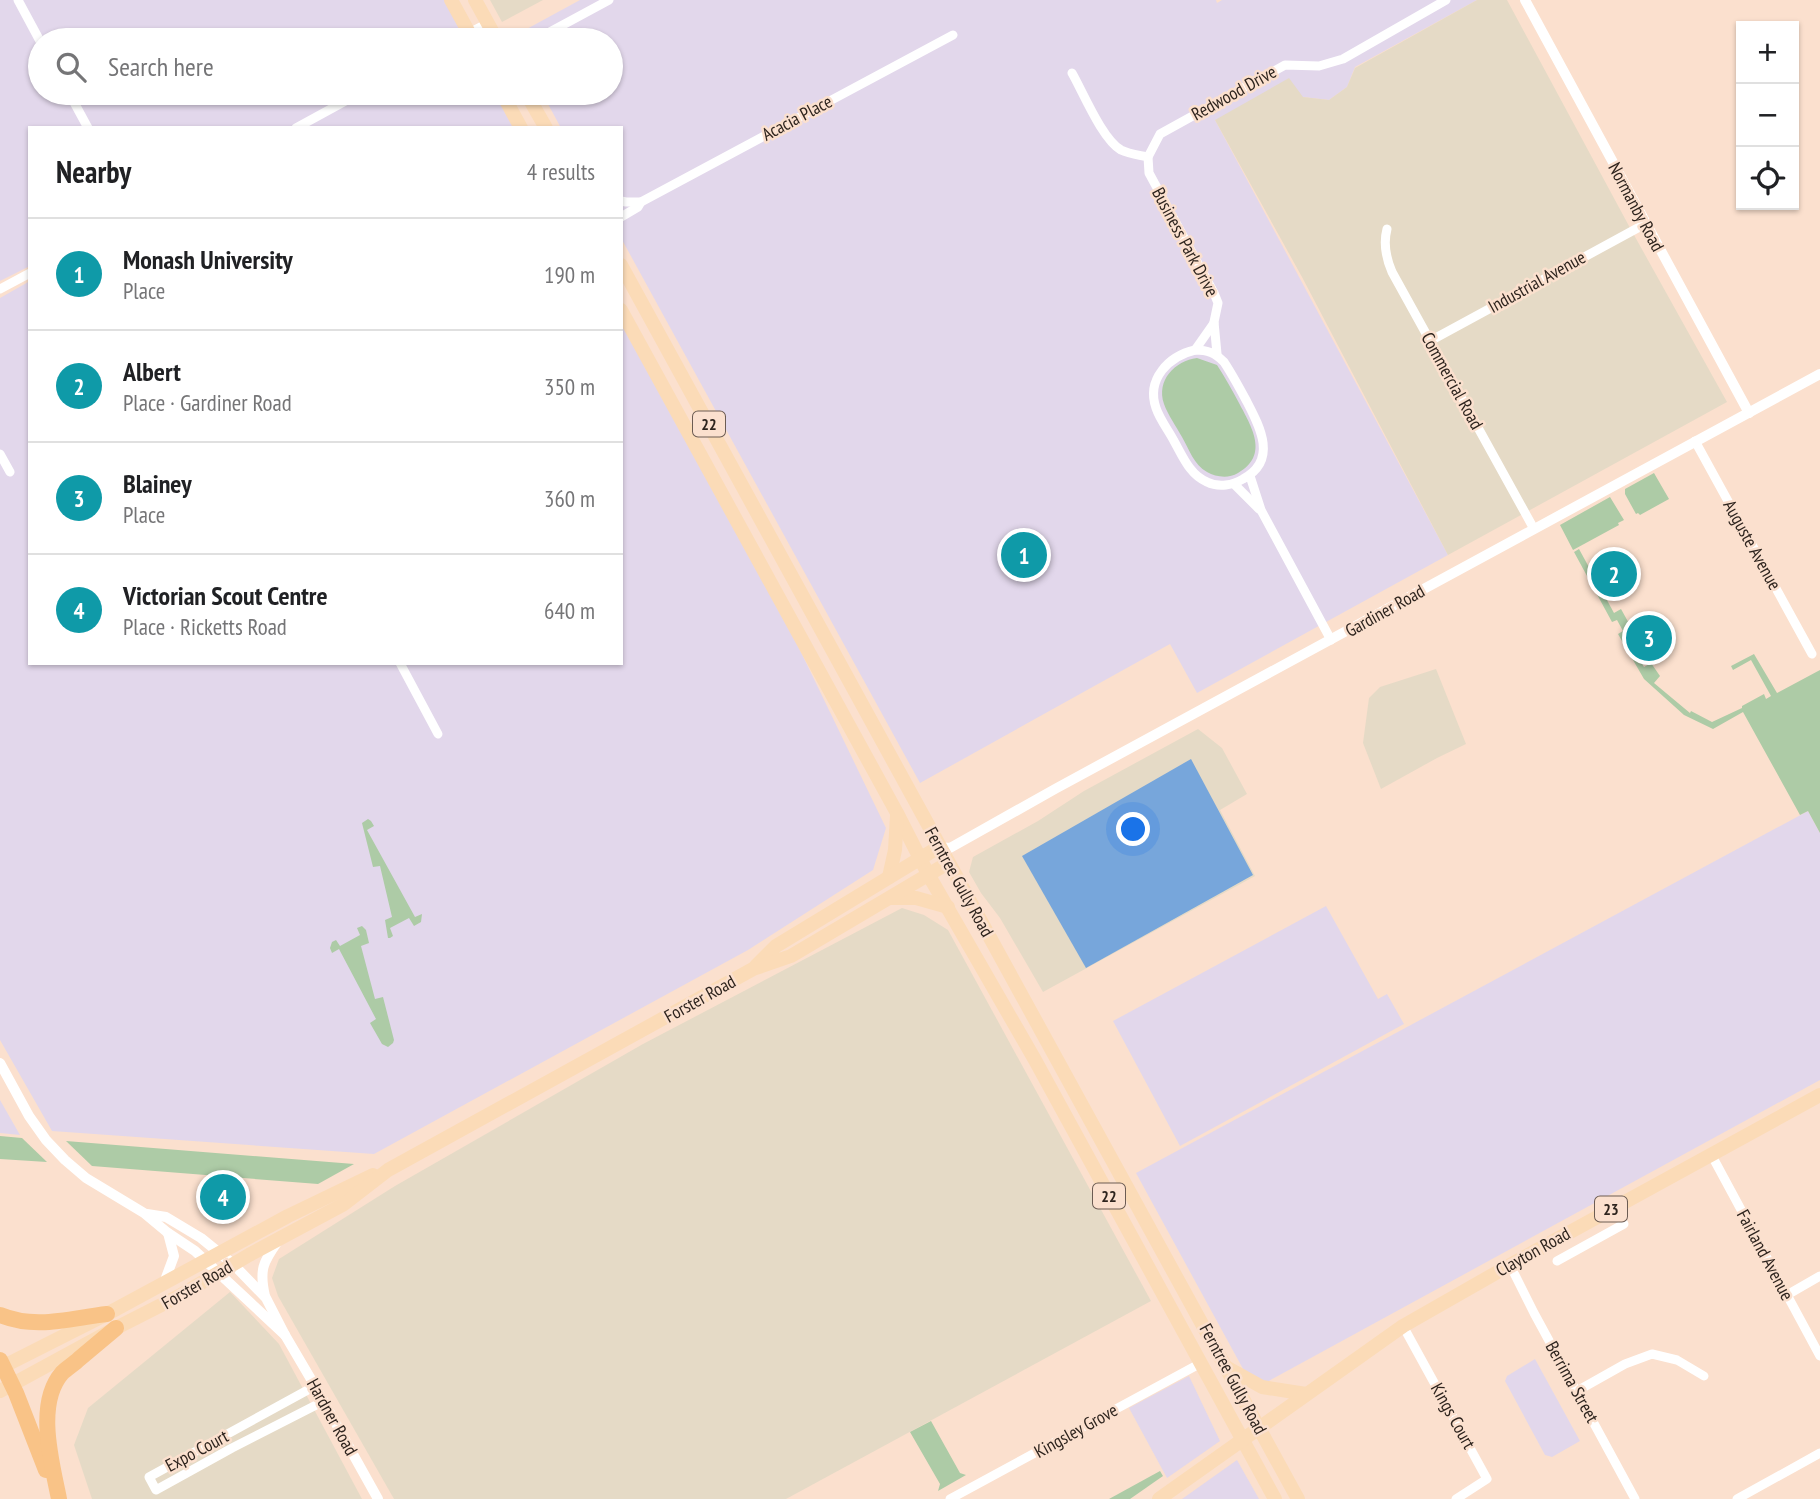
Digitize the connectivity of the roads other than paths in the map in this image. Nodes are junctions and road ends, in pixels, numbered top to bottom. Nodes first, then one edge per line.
1 (18, 0) edge
2 (451, 0) edge
3 (475, 0) edge
4 (609, 0) edge
5 (1446, 0) edge
6 (1525, 0) edge
7 (488, 23) junction
8 (33, 28) edge
9 (467, 28) edge
10 (481, 28) edge
11 (491, 28) edge
12 (556, 28) edge
13 (953, 35) dead end
14 (1072, 73) dead end
15 (76, 105) edge
16 (338, 105) edge
17 (509, 105) edge
18 (533, 105) edge
19 (87, 126) edge
20 (300, 126) edge
21 (520, 126) edge
22 (544, 126) edge
23 (1148, 157) junction
24 (623, 201) edge
25 (641, 202) junction
26 (623, 216) edge
27 (1645, 223) junction
28 (1387, 229) dead end
29 (623, 269) edge
30 (28, 274) edge
31 (0, 289) edge
32 (623, 314) edge
33 (1214, 322) junction
34 (1430, 341) junction
35 (1195, 350) junction
36 (1217, 354) junction
37 (1820, 374) edge
38 (1749, 413) junction
39 (1695, 442) junction
40 (0, 454) edge
41 (10, 472) dead end
42 (1250, 476) junction
43 (1234, 484) junction
44 (1261, 510) junction
45 (759, 516) junction
46 (740, 528) junction
47 (1534, 529) junction
48 (1331, 640) junction
49 (1820, 643) edge
50 (401, 665) edge
51 (438, 734) dead end
52 (897, 813) junction
53 (946, 852) junction
54 (919, 857) junction
55 (928, 874) junction
56 (889, 877) junction
57 (891, 898) junction
58 (948, 907) junction
59 (753, 969) junction
60 (1034, 1020) junction
61 (1017, 1030) junction
62 (0, 1063) edge
63 (1820, 1095) edge
64 (1711, 1154) junction
65 (388, 1170) junction
66 (1615, 1207) junction
67 (144, 1213) junction
68 (168, 1233) junction
69 (280, 1239) junction
70 (220, 1253) junction
71 (206, 1261) junction
72 (1558, 1261) dead end
73 (233, 1264) junction
74 (1170, 1264) junction
75 (1510, 1265) junction
76 (219, 1273) junction
77 (1152, 1274) junction
78 (1820, 1276) edge
79 (164, 1283) junction
80 (1787, 1295) junction
81 (266, 1298) junction
82 (0, 1315) edge
83 (112, 1321) junction
84 (1403, 1326) junction
85 (285, 1335) junction
86 (1820, 1356) edge
87 (1201, 1363) junction
88 (1, 1365) edge
89 (1226, 1367) junction
90 (1704, 1376) dead end
91 (315, 1386) junction
92 (6, 1388) edge
93 (1577, 1391) junction
94 (1306, 1394) junction
95 (324, 1401) junction
96 (1259, 1429) junction
97 (225, 1435) junction
98 (1243, 1440) junction
99 (232, 1448) junction
100 (1820, 1452) edge
101 (1459, 1498) edge
102 (58, 1499) edge
103 (378, 1499) edge
104 (950, 1499) edge
105 (1159, 1499) edge
106 (1275, 1499) edge
107 (1298, 1499) edge
108 (1635, 1499) edge
109 (1737, 1499) edge

1 - 8 street
2 - 9 main road
3 - 7 main road
4 - 12 street
5 - 23 street, Redwood Drive
6 - 27 street, Normanby Road
7 - 10 street
7 - 11 main road
13 - 25 street, Acacia Place
14 - 23 street
15 - 19 street
16 - 20 street
17 - 21 main road
18 - 22 main road
23 - 33 street, Business Park Drive
24 - 25 street
25 - 26 street, Acacia Place
27 - 34 street, Industrial Avenue
27 - 38 street, Normanby Road
28 - 34 street, Commercial Road
29 - 45 main road, Ferntree Gully Road / 22
30 - 31 street
32 - 46 main road, Ferntree Gully Road / 22
33 - 35 street, Business Park Drive
33 - 36 street, Business Park Drive
34 - 47 street, Commercial Road
35 - 36 street
35 - 43 street, Business Park Drive
36 - 42 street, Business Park Drive
37 - 38 street, Gardiner Road
38 - 39 street, Gardiner Road
39 - 47 street, Gardiner Road
39 - 49 street, Auguste Avenue
40 - 41 street
42 - 43 street
42 - 44 street
43 - 44 street
44 - 48 street
45 - 46 main road
45 - 53 main road, Ferntree Gully Road / 22
46 - 52 main road, Ferntree Gully Road / 22
47 - 48 street, Gardiner Road
48 - 53 street, Gardiner Road
50 - 51 street
52 - 54 main road, Ferntree Gully Road / 22
52 - 56 main road
53 - 54 main road, Forster Road
53 - 55 main road, Forster Road
53 - 60 main road, Ferntree Gully Road / 22
54 - 55 main road, Ferntree Gully Road / 22
54 - 56 main road, Forster Road
55 - 57 main road, Forster Road
55 - 58 main road, Ferntree Gully Road / 22
56 - 59 main road, Forster Road
57 - 58 main road
57 - 59 main road, Forster Road
58 - 61 main road, Ferntree Gully Road / 22
59 - 65 main road, Forster Road
60 - 61 main road
60 - 74 main road, Ferntree Gully Road / 22
61 - 77 main road, Ferntree Gully Road / 22
62 - 67 street
63 - 64 main road, Clayton Road / 23
64 - 66 main road, Clayton Road / 23
64 - 80 street, Fairland Avenue
65 - 69 main road, Forster Road
65 - 70 main road, Forster Road
66 - 72 street
66 - 75 main road, Clayton Road / 23
67 - 68 street, Hardner Road
67 - 70 street, Hardner Road
68 - 71 street, Hardner Road
68 - 79 street
69 - 73 main road, Forster Road
69 - 81 street
70 - 71 main road, Forster Road
70 - 73 street, Hardner Road
71 - 76 street, Hardner Road
71 - 79 main road, Forster Road
73 - 76 main road, Forster Road
73 - 81 street, Hardner Road
74 - 77 main road
74 - 89 main road, Ferntree Gully Road / 22
75 - 84 main road, Clayton Road / 23
75 - 93 street, Berrima Street
76 - 83 main road, Forster Road
76 - 85 street, Hardner Road
77 - 87 main road, Ferntree Gully Road / 22
78 - 80 street
79 - 83 main road, Forster Road
80 - 86 street, Fairland Avenue
81 - 85 street, Hardner Road
82 - 83 highway
83 - 88 main road, Forster Road
83 - 92 main road, Forster Road
83 - 102 highway
84 - 94 main road, Clayton Road / 23
84 - 101 street, Kings Court
85 - 91 street, Hardner Road
87 - 98 main road, Ferntree Gully Road / 22
87 - 104 street, Kingsley Grove
88 - 92 highway
89 - 94 main road
89 - 96 main road, Ferntree Gully Road / 22
90 - 93 street
91 - 95 street, Hardner Road
91 - 97 street, Expo Court
92 - 102 highway
93 - 108 street, Berrima Street
94 - 96 main road, Clayton Road / 23
95 - 99 street, Expo Court
95 - 103 street, Hardner Road
96 - 98 main road, 23
96 - 107 main road, Ferntree Gully Road / 22
97 - 99 street
97 - 99 street, Expo Court
98 - 105 main road, 23
98 - 106 main road, Ferntree Gully Road / 22
100 - 109 street

